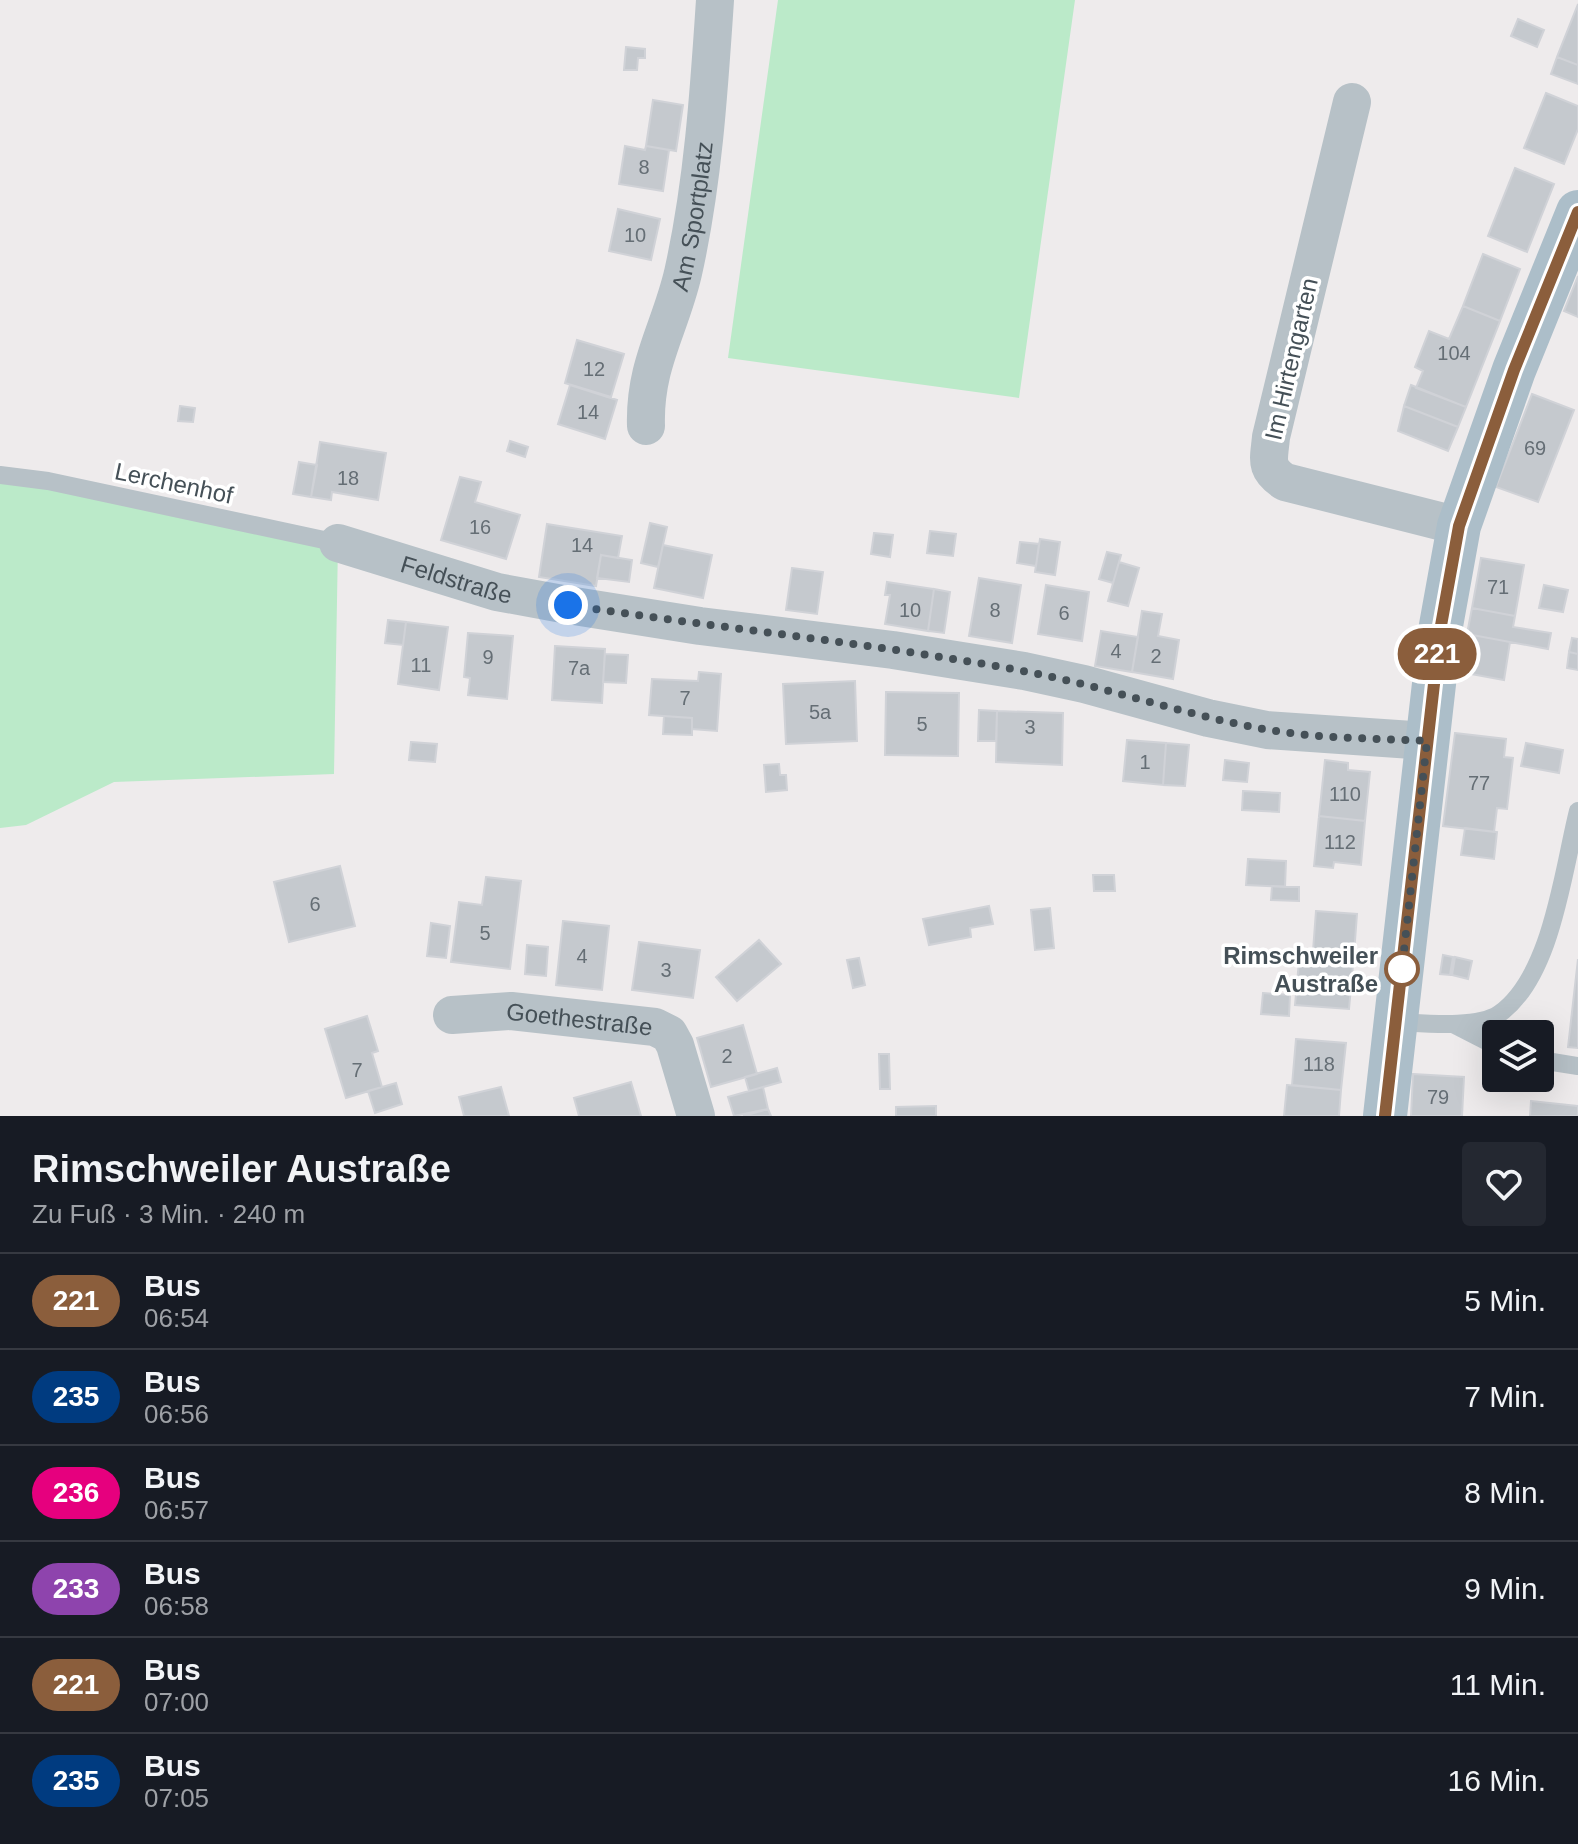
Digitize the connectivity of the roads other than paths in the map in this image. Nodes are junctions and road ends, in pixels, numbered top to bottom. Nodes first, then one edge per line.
1 (715, 0) edge
2 (1352, 102) dead end
3 (1578, 212) edge
4 (646, 426) dead end
5 (0, 475) edge
6 (1459, 526) junction
7 (338, 543) joint
8 (1427, 741) junction
9 (1578, 811) edge
10 (452, 1015) dead end
11 (1396, 1022) junction
12 (1455, 1025) junction
13 (1482, 1039) edge
14 (1554, 1062) edge
15 (1578, 1066) edge
16 (696, 1116) edge
17 (1385, 1116) edge

1 - 4 street, Am Sportplatz
2 - 6 street, Im Hirtengarten
3 - 6 main road
5 - 7 lane, Lerchenhof
6 - 8 main road
7 - 8 street, Feldstraße
8 - 11 main road
9 - 12 lane
10 - 16 street, Goethestraße
11 - 12 lane
11 - 17 main road
12 - 13 lane
14 - 15 lane

